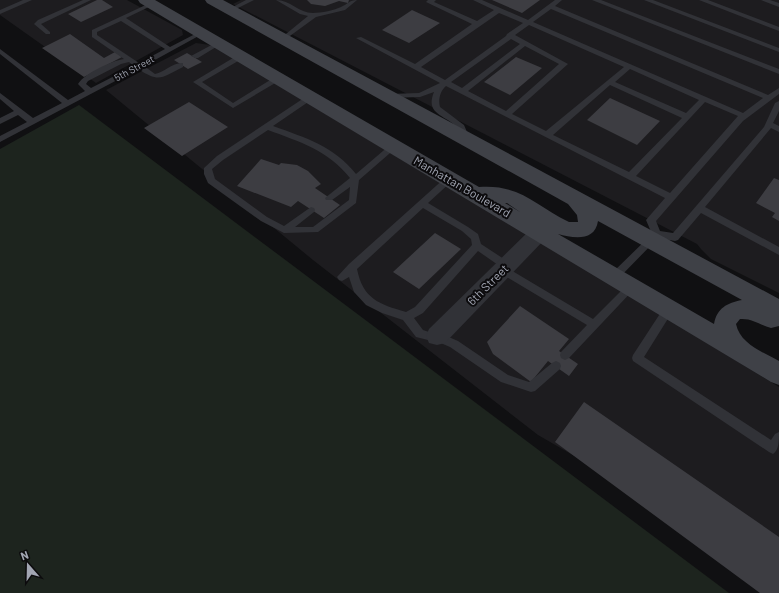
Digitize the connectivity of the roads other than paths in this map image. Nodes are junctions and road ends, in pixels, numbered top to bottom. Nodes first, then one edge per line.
1 (29, 0) edge
2 (88, 0) edge
3 (199, 0) edge
4 (212, 0) edge
5 (251, 0) edge
6 (279, 0) edge
7 (354, 0) edge
8 (433, 0) edge
9 (476, 0) edge
10 (559, 0) edge
11 (595, 0) edge
12 (647, 0) edge
13 (702, 0) edge
14 (764, 0) edge
15 (152, 1) edge
16 (779, 5) edge
17 (550, 6) junction
18 (230, 10) junction
19 (499, 10) junction
20 (0, 12) edge
21 (314, 15) junction
22 (121, 18) junction
23 (527, 22) junction
24 (477, 24) junction
25 (779, 29) edge
26 (48, 33) dead end
27 (201, 33) junction
28 (509, 35) junction
29 (359, 38) dead end
30 (284, 39) junction
31 (219, 43) junction
32 (525, 43) junction
33 (169, 49) junction
34 (779, 50) edge
35 (0, 51) edge
36 (195, 56) dead end
37 (241, 57) junction
38 (130, 60) junction
39 (180, 64) dead end
40 (139, 65) junction
41 (416, 66) junction
42 (629, 66) junction
43 (779, 72) edge
44 (278, 78) junction
45 (609, 82) junction
46 (443, 84) junction
47 (779, 90) edge
48 (90, 91) junction
49 (463, 91) junction
50 (0, 95) edge
51 (389, 96) junction
52 (310, 98) junction
53 (704, 98) junction
54 (769, 98) junction
55 (67, 103) junction
56 (779, 103) edge
57 (19, 111) junction
58 (507, 114) junction
59 (744, 116) junction
60 (687, 117) junction
61 (0, 121) edge
62 (32, 122) junction
63 (769, 124) junction
64 (268, 127) junction
65 (779, 129) edge
66 (547, 135) junction
67 (0, 139) edge
68 (466, 139) junction
69 (393, 147) junction
70 (630, 177) junction
71 (355, 179) junction
72 (449, 179) junction
73 (473, 194) junction
74 (671, 197) junction
75 (329, 198) dead end
76 (576, 199) junction
77 (422, 204) junction
78 (700, 208) junction
79 (312, 210) dead end
80 (284, 230) junction
81 (540, 233) junction
82 (653, 237) junction
83 (477, 246) junction
84 (779, 251) edge
85 (352, 268) junction
86 (505, 268) junction
87 (614, 276) junction
88 (342, 277) dead end
89 (631, 287) junction
90 (669, 309) junction
91 (779, 310) edge
92 (407, 318) junction
93 (779, 324) edge
94 (595, 325) junction
95 (437, 336) junction
96 (737, 349) junction
97 (565, 355) dead end
98 (556, 366) dead end
99 (779, 374) edge
100 (779, 438) edge

1 - 20 lane
2 - 26 lane
3 - 18 street
4 - 18 street
5 - 18 lane
6 - 21 lane
7 - 21 lane
8 - 24 lane
9 - 19 lane
10 - 17 lane
11 - 43 lane
12 - 34 lane
13 - 25 lane
14 - 16 lane
15 - 22 lane
15 - 27 street, Manhattan Boulevard
17 - 23 lane
17 - 54 lane
18 - 30 street
19 - 23 lane
19 - 24 lane
21 - 30 lane
22 - 33 lane
22 - 38 lane
23 - 28 lane
23 - 42 lane
24 - 41 lane
27 - 31 street, Manhattan Boulevard
27 - 33 lane, 5th Street
28 - 32 lane
28 - 46 lane
29 - 41 lane
30 - 51 street
31 - 36 lane
31 - 37 street, Manhattan Boulevard
32 - 49 lane
32 - 58 lane
33 - 40 lane, 5th Street
35 - 55 lane
37 - 44 street, Manhattan Boulevard
37 - 44 lane
38 - 40 lane
38 - 48 lane
39 - 40 lane
40 - 48 lane, 5th Street
41 - 46 lane
42 - 45 lane
42 - 53 lane
44 - 52 street, Manhattan Boulevard
45 - 60 lane
45 - 66 lane
46 - 49 lane
46 - 51 lane
46 - 68 lane
47 - 54 lane
48 - 55 lane, 5th Street
49 - 58 lane
50 - 57 lane
51 - 68 street
52 - 64 lane
52 - 69 street, Manhattan Boulevard
53 - 59 lane
53 - 60 lane
54 - 59 lane
55 - 62 lane, 5th Street
56 - 63 lane
57 - 61 lane
57 - 62 lane
58 - 66 lane
59 - 74 lane
60 - 70 lane
62 - 67 lane, 5th Street
63 - 65 lane
63 - 78 lane
64 - 71 lane
64 - 80 lane
66 - 70 lane
68 - 76 street
69 - 71 lane
69 - 72 street, Manhattan Boulevard
70 - 74 lane
71 - 75 lane
71 - 80 lane
72 - 73 street, Manhattan Boulevard
72 - 77 lane
73 - 76 street
73 - 81 street, Manhattan Boulevard
74 - 82 lane
76 - 82 street
77 - 83 lane
77 - 85 lane
78 - 82 lane
78 - 84 lane
79 - 80 lane
81 - 86 street, 6th Street
81 - 87 street, Manhattan Boulevard
82 - 87 lane
82 - 91 street
83 - 86 lane
83 - 92 lane
85 - 88 lane
85 - 92 lane
86 - 94 lane
86 - 95 street, 6th Street
87 - 89 street, Manhattan Boulevard
89 - 90 street, Manhattan Boulevard
89 - 94 lane
90 - 96 street, Manhattan Boulevard
90 - 100 lane
92 - 95 lane
93 - 96 street
94 - 97 lane
95 - 98 lane
96 - 99 street, Manhattan Boulevard

